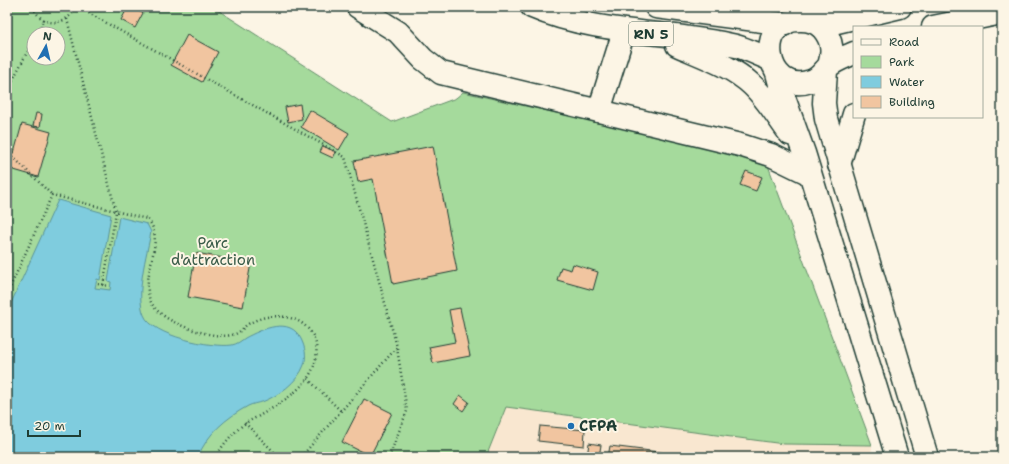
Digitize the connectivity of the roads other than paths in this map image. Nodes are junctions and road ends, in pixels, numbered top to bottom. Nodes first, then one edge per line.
1 (358, 7) edge
2 (532, 7) edge
3 (656, 7) edge
4 (801, 7) edge
5 (900, 7) edge
6 (1002, 13) edge
7 (828, 15) edge
8 (785, 24) junction
9 (935, 26) edge
10 (624, 31) junction
11 (650, 34) junction
12 (853, 54) edge
13 (774, 66) junction
14 (827, 68) junction
15 (599, 111) junction
16 (853, 117) edge
17 (804, 154) junction
18 (839, 166) junction
19 (810, 174) junction
20 (897, 457) edge
21 (927, 457) edge

1 - 15 main road
2 - 10 main road, RN 5
3 - 8 main road, RN 5
4 - 7 main road
5 - 7 main road
6 - 9 main road
7 - 8 main road
7 - 14 main road
8 - 13 main road
10 - 11 main road, RN 5
10 - 15 main road
11 - 13 main road, RN 5
11 - 17 main road
12 - 14 main road
13 - 14 main road
13 - 17 main road
14 - 18 main road
15 - 19 main road
16 - 18 main road
17 - 19 main road
18 - 21 main road
19 - 20 main road

